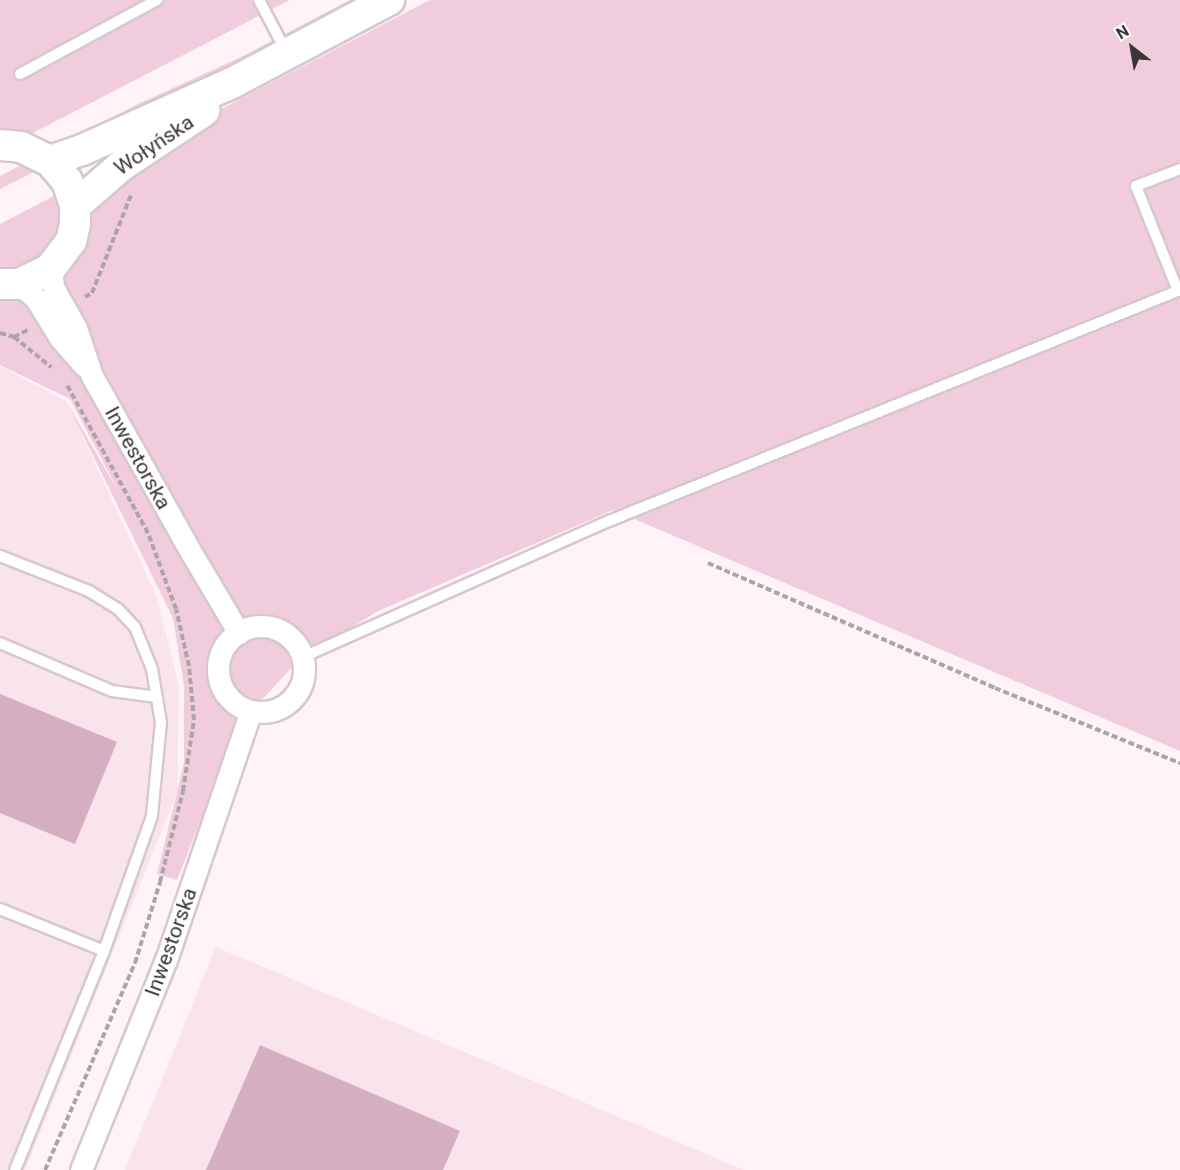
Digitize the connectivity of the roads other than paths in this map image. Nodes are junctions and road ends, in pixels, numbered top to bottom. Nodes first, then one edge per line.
1 (157, 0) edge
2 (259, 0) edge
3 (390, 0) edge
4 (288, 54) junction
5 (20, 74) dead end
6 (232, 83) junction
7 (0, 146) edge
8 (50, 161) junction
9 (1180, 169) edge
10 (75, 207) junction
11 (50, 269) junction
12 (9, 284) edge
13 (1179, 290) edge
14 (92, 376) junction
15 (0, 556) edge
16 (239, 633) junction
17 (0, 643) edge
18 (303, 657) junction
19 (157, 697) junction
20 (251, 711) junction
21 (0, 909) edge
22 (104, 951) junction
23 (15, 1170) edge
24 (81, 1170) edge

1 - 5 lane
2 - 4 lane
3 - 4 main road, Wołyńska
4 - 6 main road, Wołyńska
6 - 8 main road, Wołyńska
6 - 10 main road, Wołyńska
7 - 8 main road
8 - 10 main road
9 - 13 lane
10 - 11 main road
11 - 12 main road
11 - 14 street, Inwestorska
12 - 14 street, Inwestorska
13 - 18 lane
14 - 16 street, Inwestorska
15 - 19 lane
16 - 18 street
16 - 20 street
17 - 19 lane
18 - 20 street
19 - 22 lane
20 - 24 street, Inwestorska
21 - 22 lane
22 - 23 lane

